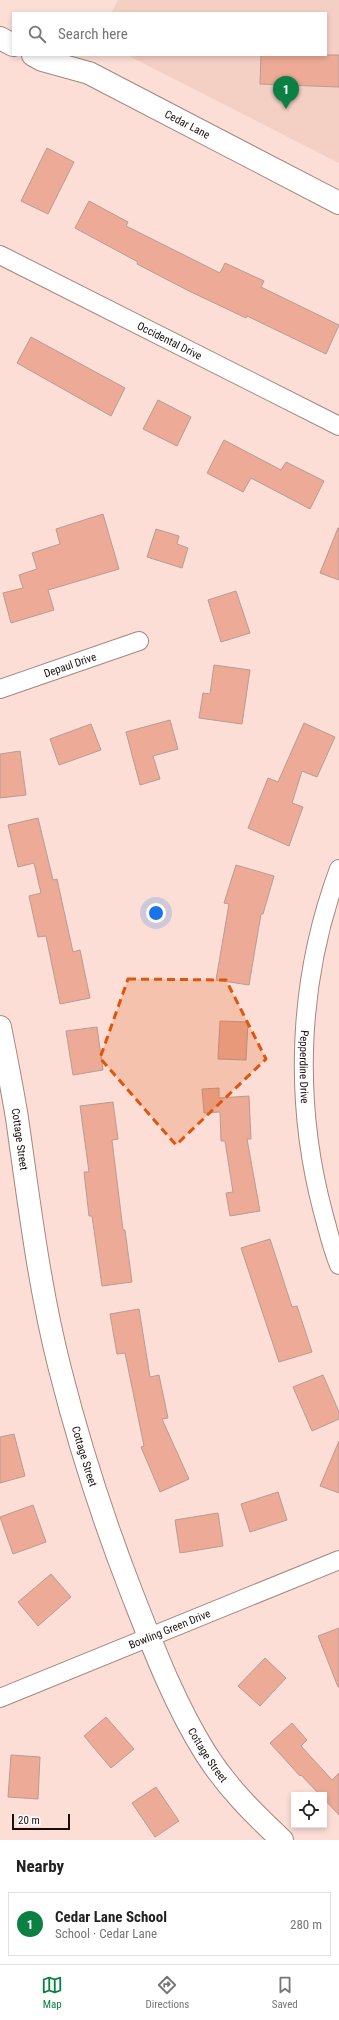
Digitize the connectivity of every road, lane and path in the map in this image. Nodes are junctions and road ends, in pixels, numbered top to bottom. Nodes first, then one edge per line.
1 (0, 38) edge
2 (12, 44) edge
3 (35, 56) edge
4 (339, 203) edge
5 (0, 256) edge
6 (339, 426) edge
7 (139, 641) dead end
8 (0, 689) edge
9 (339, 869) edge
10 (0, 1027) edge
11 (339, 1265) edge
12 (339, 1560) edge
13 (148, 1637) junction
14 (0, 1698) edge
15 (282, 1840) edge

1 - 2 street
3 - 4 street, Cedar Lane
5 - 6 street, Occidental Drive
7 - 8 street, Depaul Drive
9 - 11 street, Pepperdine Drive
10 - 13 street, Cottage Street
12 - 13 street, Bowling Green Drive
13 - 14 street, Bowling Green Drive
13 - 15 street, Cottage Street

